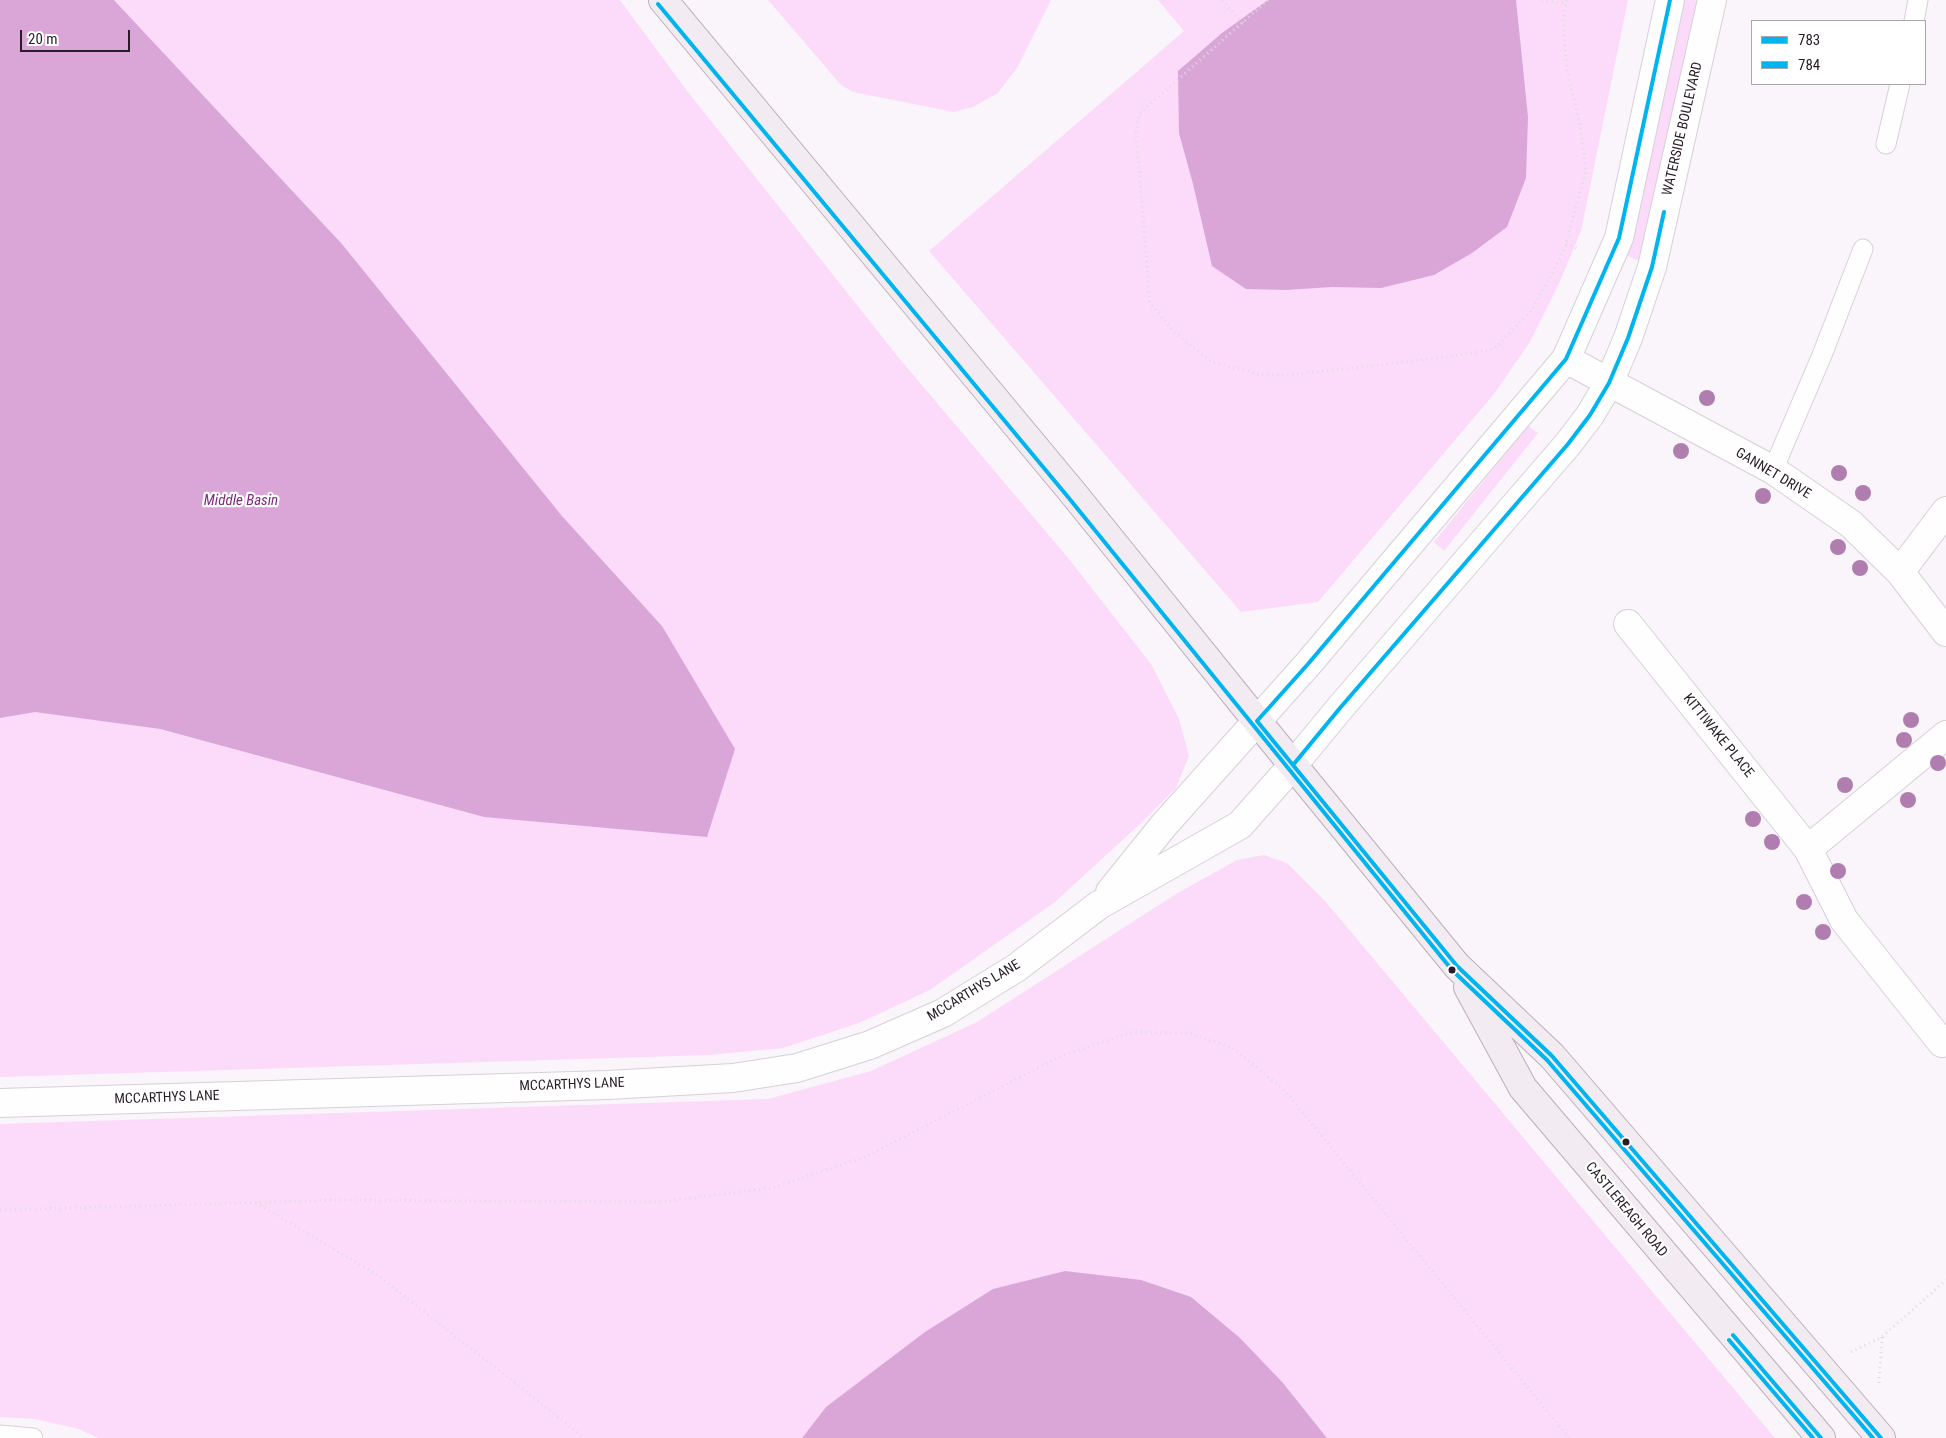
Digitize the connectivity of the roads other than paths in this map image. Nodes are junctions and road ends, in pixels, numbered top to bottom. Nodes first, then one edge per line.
1 (663, 0) edge
2 (1670, 0) edge
3 (1712, 0) edge
4 (1918, 0) edge
5 (1914, 20) edge
6 (1900, 85) edge
7 (1886, 144) dead end
8 (1863, 249) dead end
9 (1566, 359) junction
10 (1609, 383) junction
11 (1773, 470) junction
12 (1946, 511) edge
13 (1900, 572) junction
14 (1628, 624) dead end
15 (1946, 632) edge
16 (1256, 722) junction
17 (1946, 735) edge
18 (1293, 765) junction
19 (1808, 849) junction
20 (1099, 905) junction
21 (1457, 966) junction
22 (1942, 1042) dead end
23 (0, 1103) edge
24 (0, 1435) edge
25 (33, 1438) edge
26 (1820, 1438) edge
27 (1880, 1438) edge

1 - 16 main road, CASTLEREAGH ROAD
2 - 9 street
3 - 10 street, WATERSIDE BOULEVARD
4 - 5 lane
6 - 7 lane
8 - 11 lane
9 - 10 street, GANNET DRIVE
9 - 16 street
10 - 11 street, GANNET DRIVE
10 - 18 street, WATERSIDE BOULEVARD
11 - 13 street, GANNET DRIVE
12 - 13 street
13 - 15 street, GANNET DRIVE
14 - 19 street, KITTIWAKE PLACE
16 - 18 main road, CASTLEREAGH ROAD
16 - 20 street, MCCARTHYS LANE
17 - 19 street
18 - 20 street, MCCARTHYS LANE
18 - 21 main road, CASTLEREAGH ROAD
19 - 22 street, KITTIWAKE PLACE
20 - 23 street, MCCARTHYS LANE
21 - 26 main road, CASTLEREAGH ROAD
21 - 27 main road, CASTLEREAGH ROAD
24 - 25 lane

